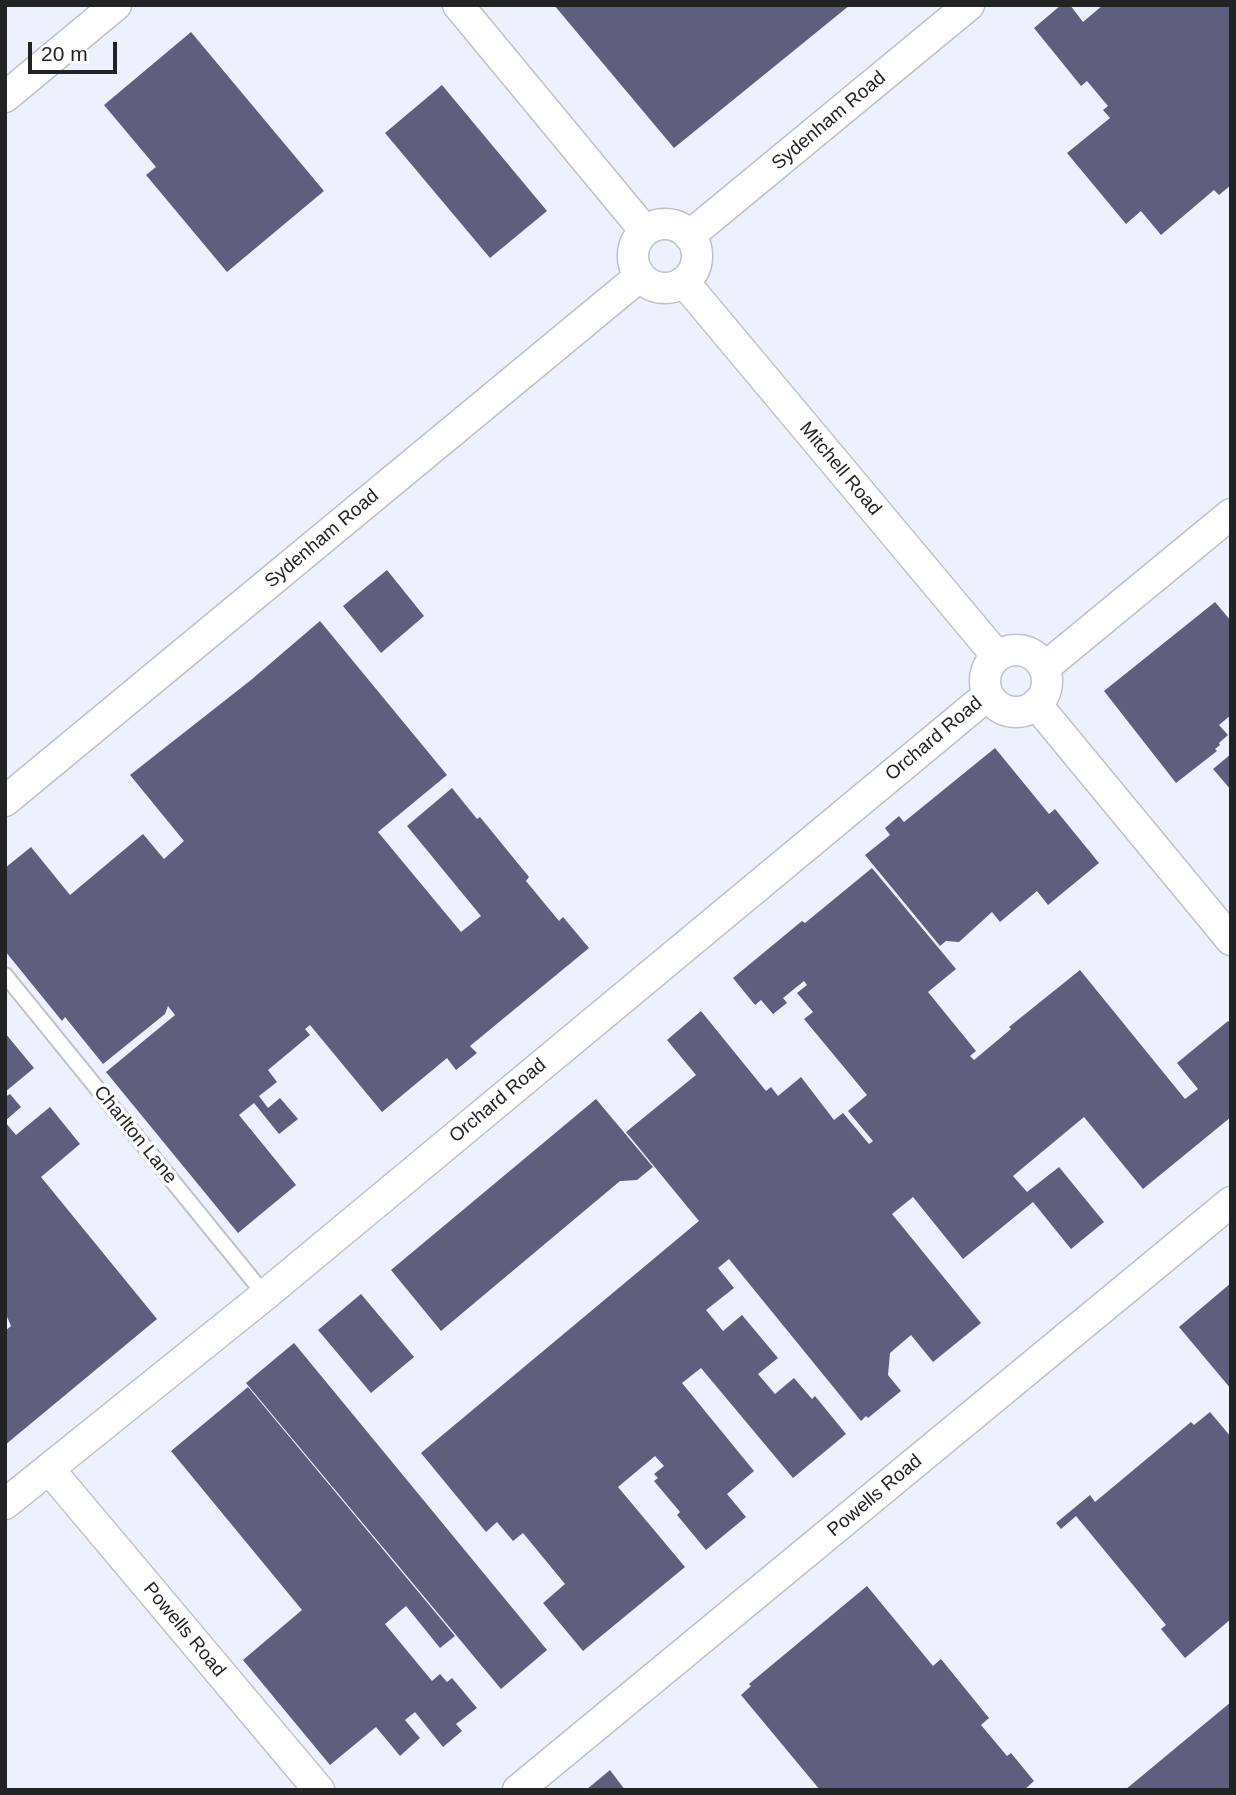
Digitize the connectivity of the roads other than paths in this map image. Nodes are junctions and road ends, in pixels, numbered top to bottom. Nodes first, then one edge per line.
1 (116, 5) edge
2 (458, 5) edge
3 (968, 5) edge
4 (5, 97) edge
5 (645, 231) junction
6 (690, 236) junction
7 (639, 277) junction
8 (684, 282) junction
9 (1231, 514) edge
10 (997, 656) junction
11 (1044, 668) junction
12 (988, 695) junction
13 (1036, 704) junction
14 (5, 801) edge
15 (1231, 940) edge
16 (5, 975) edge
17 (1231, 1202) edge
18 (265, 1294) junction
19 (49, 1469) junction
20 (5, 1504) edge
21 (320, 1790) edge
22 (518, 1790) edge

1 - 4 street
2 - 5 street
3 - 6 street, Sydenham Road
5 - 6 street
5 - 7 street
6 - 8 street
7 - 8 street
7 - 14 street, Sydenham Road
8 - 10 street, Mitchell Road
9 - 11 street
10 - 11 street
10 - 12 street
11 - 13 street
12 - 13 street
12 - 18 street, Orchard Road
13 - 15 street
16 - 18 lane, Charlton Lane
17 - 22 street, Powells Road
18 - 19 street, Orchard Road
19 - 20 street, Orchard Road
19 - 21 street, Powells Road

